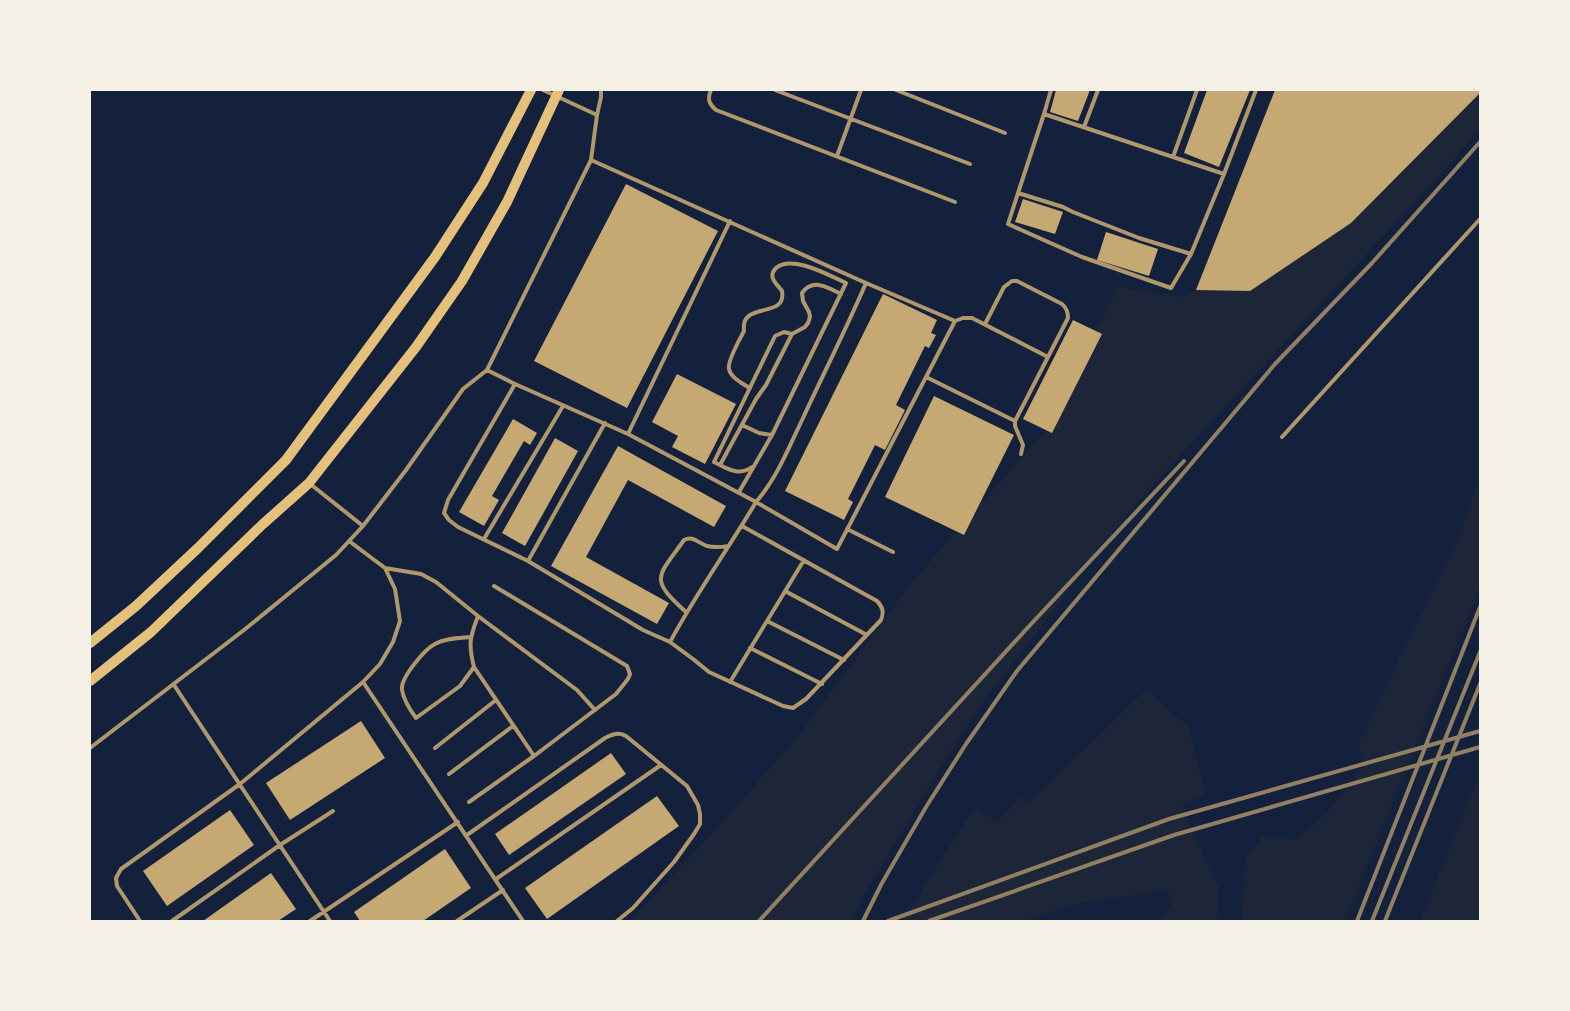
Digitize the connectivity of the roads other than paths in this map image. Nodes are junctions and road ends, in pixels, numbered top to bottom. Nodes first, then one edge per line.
1 (531, 90) edge
2 (543, 90) edge
3 (601, 90) edge
4 (711, 90) edge
5 (774, 90) edge
6 (861, 90) edge
7 (896, 90) edge
8 (1051, 90) edge
9 (1098, 90) edge
10 (1197, 90) edge
11 (1256, 90) edge
12 (558, 93) edge
13 (1044, 114) junction
14 (597, 115) junction
15 (851, 119) junction
16 (1084, 127) junction
17 (1005, 134) dead end
18 (837, 156) junction
19 (1173, 157) junction
20 (591, 160) junction
21 (970, 164) dead end
22 (1224, 174) junction
23 (1018, 193) junction
24 (955, 202) dead end
25 (1480, 219) edge
26 (730, 221) junction
27 (1191, 254) junction
28 (866, 283) junction
29 (841, 294) junction
30 (955, 321) junction
31 (985, 324) junction
32 (792, 334) junction
33 (1048, 357) junction
34 (487, 370) junction
35 (926, 377) junction
36 (514, 384) junction
37 (750, 388) junction
38 (563, 406) junction
39 (1015, 421) junction
40 (605, 423) junction
41 (742, 425) junction
42 (628, 434) junction
43 (772, 435) junction
44 (1282, 437) dead end
45 (1022, 454) dead end
46 (720, 465) junction
47 (754, 466) junction
48 (309, 483) junction
49 (739, 492) junction
50 (756, 502) junction
51 (363, 526) junction
52 (742, 526) junction
53 (848, 529) junction
54 (484, 539) junction
55 (349, 541) junction
56 (728, 546) junction
57 (893, 552) dead end
58 (804, 560) junction
59 (528, 561) junction
60 (385, 568) junction
61 (494, 586) dead end
62 (786, 591) junction
63 (686, 612) junction
64 (478, 616) junction
65 (767, 621) junction
66 (867, 635) junction
67 (470, 637) junction
68 (670, 642) junction
69 (90, 643) edge
70 (750, 648) junction
71 (844, 660) junction
72 (474, 667) junction
73 (90, 681) edge
74 (363, 682) junction
75 (730, 682) junction
76 (822, 684) junction
77 (174, 685) junction
78 (496, 700) junction
79 (595, 710) junction
80 (513, 726) junction
81 (90, 748) edge
82 (435, 748) dead end
83 (534, 756) junction
84 (661, 765) junction
85 (449, 774) dead end
86 (240, 784) junction
87 (469, 802) dead end
88 (333, 811) dead end
89 (458, 822) junction
90 (467, 835) junction
91 (280, 845) junction
92 (496, 879) junction
93 (503, 890) junction
94 (324, 912) junction
95 (140, 921) edge
96 (172, 921) edge
97 (310, 921) edge
98 (330, 921) edge
99 (456, 921) edge
100 (523, 921) edge
101 (617, 921) edge

1 - 69 main road
2 - 12 lane
3 - 14 lane
4 - 18 lane
5 - 15 lane
6 - 15 lane
7 - 17 lane
8 - 13 lane
9 - 16 lane
10 - 19 lane
11 - 22 lane
12 - 14 lane
12 - 48 main road
13 - 16 lane
13 - 23 lane
14 - 20 lane
15 - 18 lane
15 - 21 lane
16 - 19 lane
18 - 24 lane
19 - 22 lane
20 - 26 lane
20 - 34 lane
22 - 27 lane
23 - 27 lane
23 - 27 lane
25 - 44 lane
26 - 28 lane
26 - 42 lane
28 - 30 lane
28 - 50 lane
29 - 32 lane
29 - 37 lane
29 - 43 lane
30 - 31 lane
30 - 35 lane
31 - 33 lane
31 - 33 lane
32 - 37 lane
32 - 41 lane
33 - 39 lane
34 - 36 lane
34 - 51 lane
35 - 39 lane
35 - 53 lane
36 - 38 lane
36 - 54 lane
37 - 46 lane
38 - 40 lane
38 - 54 lane
39 - 45 lane
40 - 42 lane
40 - 59 lane
41 - 43 lane
41 - 46 lane
42 - 49 lane
43 - 47 lane
46 - 47 lane
47 - 49 lane
48 - 51 lane
48 - 73 main road
49 - 50 lane
50 - 52 lane
50 - 53 lane
51 - 55 lane
52 - 56 lane
52 - 58 lane
53 - 57 lane
54 - 59 lane
55 - 60 lane
55 - 77 lane
56 - 63 lane
56 - 63 lane
58 - 62 lane
58 - 66 lane
59 - 68 lane
60 - 64 lane
60 - 74 lane
61 - 79 lane
62 - 65 lane
62 - 66 lane
63 - 68 lane
64 - 67 lane
64 - 79 lane
65 - 70 lane
65 - 71 lane
66 - 71 lane
67 - 72 lane
67 - 72 lane
68 - 75 lane
70 - 75 lane
70 - 76 lane
71 - 76 lane
72 - 78 lane
74 - 86 lane
74 - 89 lane
75 - 76 lane
77 - 81 lane
77 - 86 lane
78 - 80 lane
78 - 82 lane
79 - 83 lane
80 - 83 lane
80 - 85 lane
83 - 87 lane
84 - 90 lane
84 - 92 lane
84 - 101 lane
86 - 91 lane
86 - 95 lane
88 - 91 lane
89 - 90 lane
89 - 94 lane
90 - 92 lane
91 - 94 lane
91 - 96 lane
92 - 93 lane
93 - 99 lane
93 - 100 lane
94 - 97 lane
94 - 98 lane

